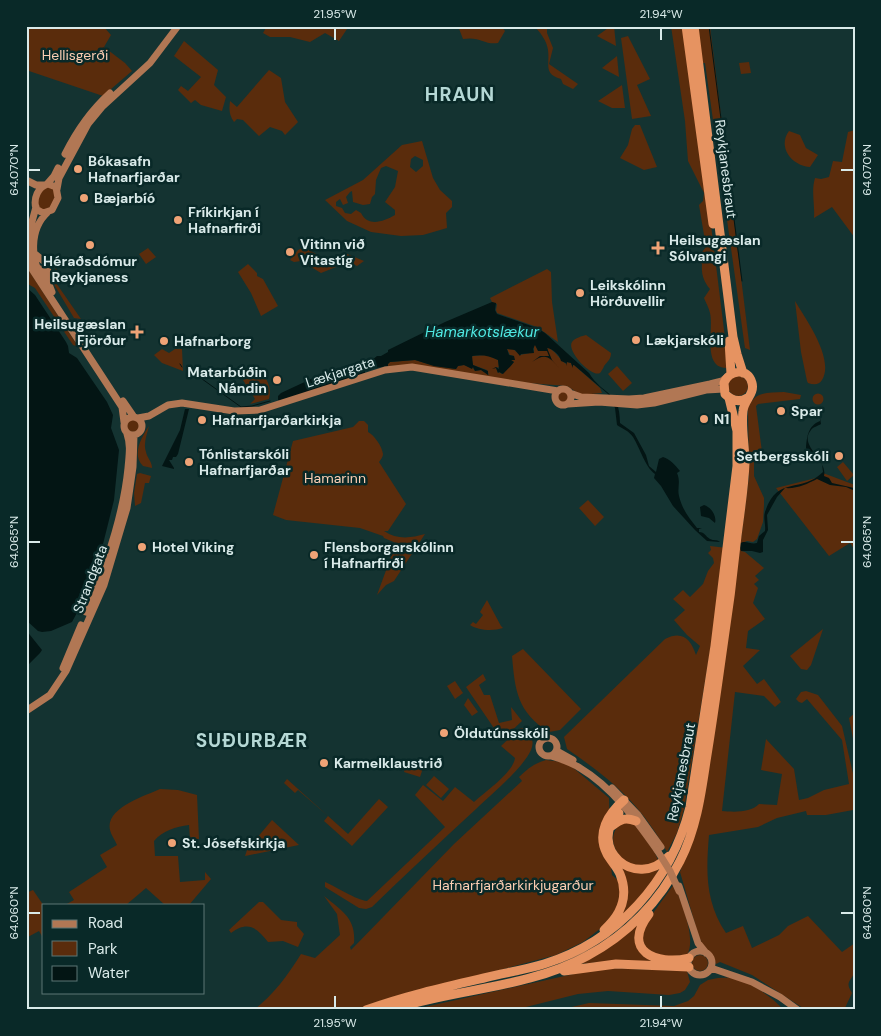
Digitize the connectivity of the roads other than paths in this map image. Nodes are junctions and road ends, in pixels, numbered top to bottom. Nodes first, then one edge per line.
1 (176, 26) edge
2 (686, 26) edge
3 (694, 26) edge
4 (26, 180) edge
5 (45, 184) junction
6 (26, 185) edge
7 (57, 188) junction
8 (36, 198) junction
9 (36, 208) junction
10 (48, 212) junction
11 (31, 253) junction
12 (56, 264) dead end
13 (38, 269) junction
14 (52, 292) junction
15 (743, 373) junction
16 (729, 375) junction
17 (570, 393) junction
18 (556, 394) junction
19 (726, 394) junction
20 (747, 398) junction
21 (601, 400) junction
22 (626, 402) junction
23 (568, 404) junction
24 (138, 420) junction
25 (124, 422) junction
26 (130, 434) junction
27 (129, 456) junction
28 (133, 467) junction
29 (26, 709) edge
30 (557, 750) junction
31 (551, 756) junction
32 (624, 804) junction
33 (687, 820) junction
34 (636, 821) junction
35 (610, 827) junction
36 (659, 849) junction
37 (669, 881) junction
38 (679, 888) junction
39 (706, 953) junction
40 (569, 954) junction
41 (690, 960) junction
42 (711, 968) junction
43 (544, 974) junction
44 (366, 1010) edge
45 (390, 1010) edge
46 (798, 1010) edge

1 - 5 main road
1 - 7 main road
2 - 16 highway, Reykjanesbraut
3 - 15 highway, Reykjanesbraut
4 - 5 main road
5 - 7 main road
5 - 8 main road
6 - 8 main road
7 - 10 main road
8 - 9 main road
9 - 10 main road
9 - 11 main road
10 - 11 main road
11 - 12 main road
11 - 13 main road
11 - 25 main road
13 - 14 main road
13 - 14 main road
14 - 24 main road
15 - 16 highway
15 - 20 highway
16 - 19 highway
16 - 22 main road
17 - 18 main road
17 - 21 main road
17 - 23 main road
18 - 23 main road
18 - 24 main road, Lækjargata
19 - 20 highway
19 - 22 main road
19 - 33 highway, Reykjanesbraut
20 - 37 highway, Reykjanesbraut
21 - 22 main road
21 - 23 main road
24 - 25 main road
24 - 26 main road
25 - 26 main road
26 - 27 main road, Strandgata
26 - 28 main road, Strandgata
27 - 28 main road
27 - 29 main road, Strandgata
28 - 29 main road, Strandgata
30 - 31 main road
30 - 31 main road
30 - 32 main road
31 - 32 main road
32 - 34 main road
32 - 35 highway
32 - 36 main road
32 - 40 highway
33 - 35 highway
33 - 40 highway, Reykjanesbraut
34 - 35 highway
34 - 36 main road
36 - 38 main road, bridge
37 - 41 highway
37 - 43 highway, Reykjanesbraut
38 - 39 main road
38 - 41 main road
39 - 41 main road
39 - 42 main road
40 - 44 highway, Reykjanesbraut
41 - 42 main road
41 - 43 highway
42 - 46 main road
43 - 45 highway, Reykjanesbraut

